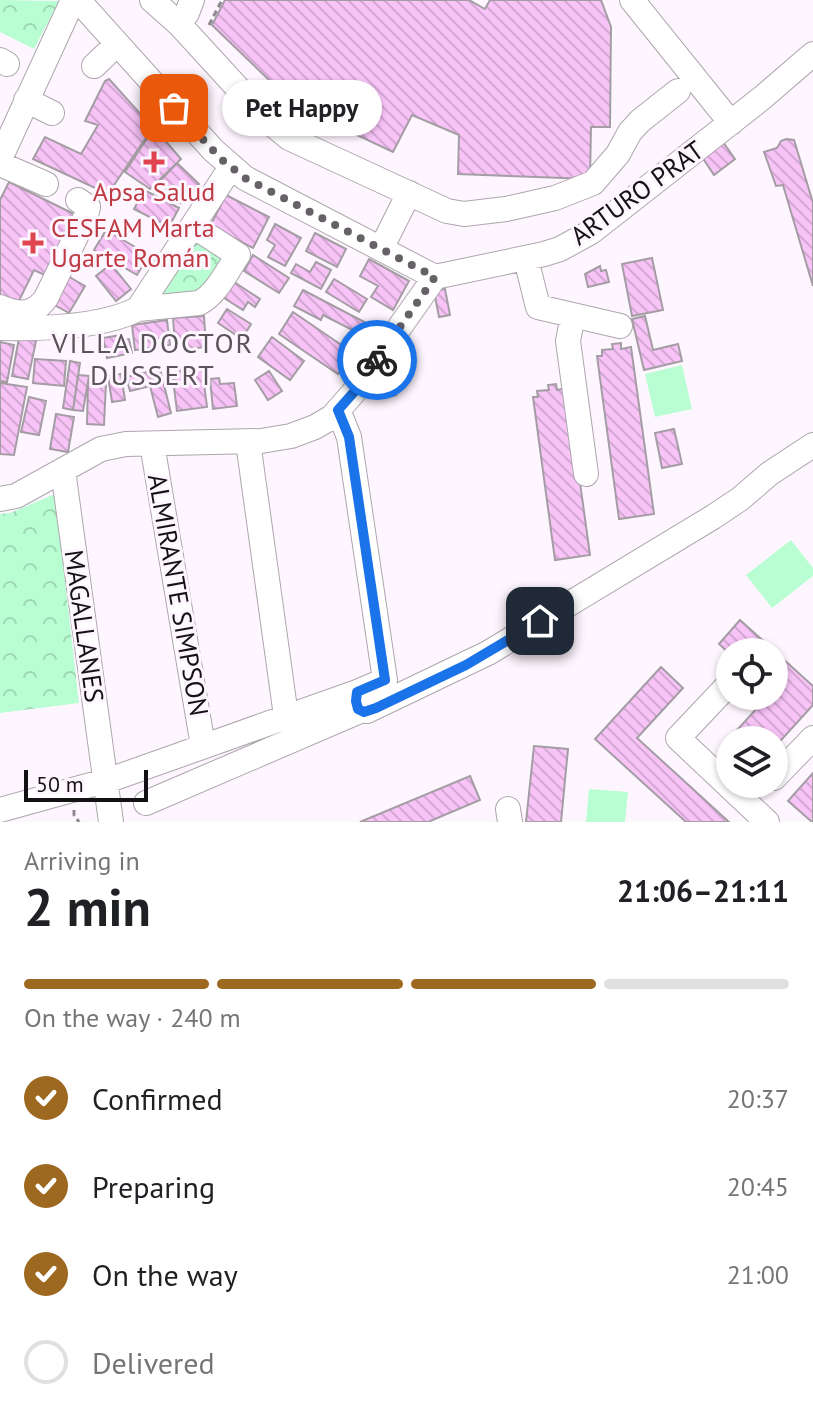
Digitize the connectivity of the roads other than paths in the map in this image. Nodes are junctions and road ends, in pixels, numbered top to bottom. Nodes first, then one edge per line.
1 (75, 0) edge
2 (152, 0) edge
3 (192, 0) edge
4 (632, 0) edge
5 (179, 24) junction
6 (117, 44) junction
7 (813, 54) edge
8 (94, 66) dead end
9 (678, 91) dead end
10 (26, 100) junction
11 (52, 113) dead end
12 (731, 123) junction
13 (0, 162) edge
14 (231, 167) junction
15 (46, 184) dead end
16 (409, 193) junction
17 (78, 200) dead end
18 (193, 226) junction
19 (381, 249) junction
20 (526, 259) junction
21 (435, 277) junction
22 (0, 307) edge
23 (138, 309) junction
24 (573, 315) junction
25 (620, 326) dead end
26 (0, 328) edge
27 (338, 410) junction
28 (248, 442) junction
29 (152, 444) junction
30 (813, 445) edge
31 (63, 470) junction
32 (586, 474) dead end
33 (0, 499) edge
34 (716, 698) edge
35 (359, 701) junction
36 (286, 716) junction
37 (813, 738) edge
38 (203, 746) junction
39 (788, 764) edge
40 (104, 782) junction
41 (754, 798) edge
42 (146, 803) dead end
43 (748, 804) junction
44 (0, 810) edge
45 (111, 822) edge
46 (767, 822) edge

1 - 6 street
1 - 10 street
2 - 5 street
3 - 5 street
4 - 12 street
5 - 16 street
6 - 8 street
6 - 14 street
7 - 12 street, ARTURO PRAT
9 - 16 street
10 - 11 street
10 - 13 street
12 - 20 street, ARTURO PRAT
13 - 15 street
14 - 18 street
14 - 19 street
16 - 19 street
17 - 22 street
18 - 23 street
18 - 23 street
19 - 21 street
20 - 21 street, ARTURO PRAT
20 - 24 street
21 - 27 street
23 - 26 street
24 - 25 street
24 - 32 street
27 - 28 street
27 - 35 street
28 - 29 street
28 - 36 street
29 - 31 street
29 - 38 street, ALMIRANTE SIMPSON
30 - 35 street
31 - 33 street
31 - 40 street, MAGALLANES
34 - 43 street
35 - 36 street
35 - 42 street
36 - 38 street
37 - 39 street
38 - 40 street
40 - 44 street
40 - 45 street, MAGALLANES
41 - 43 street
43 - 46 street

